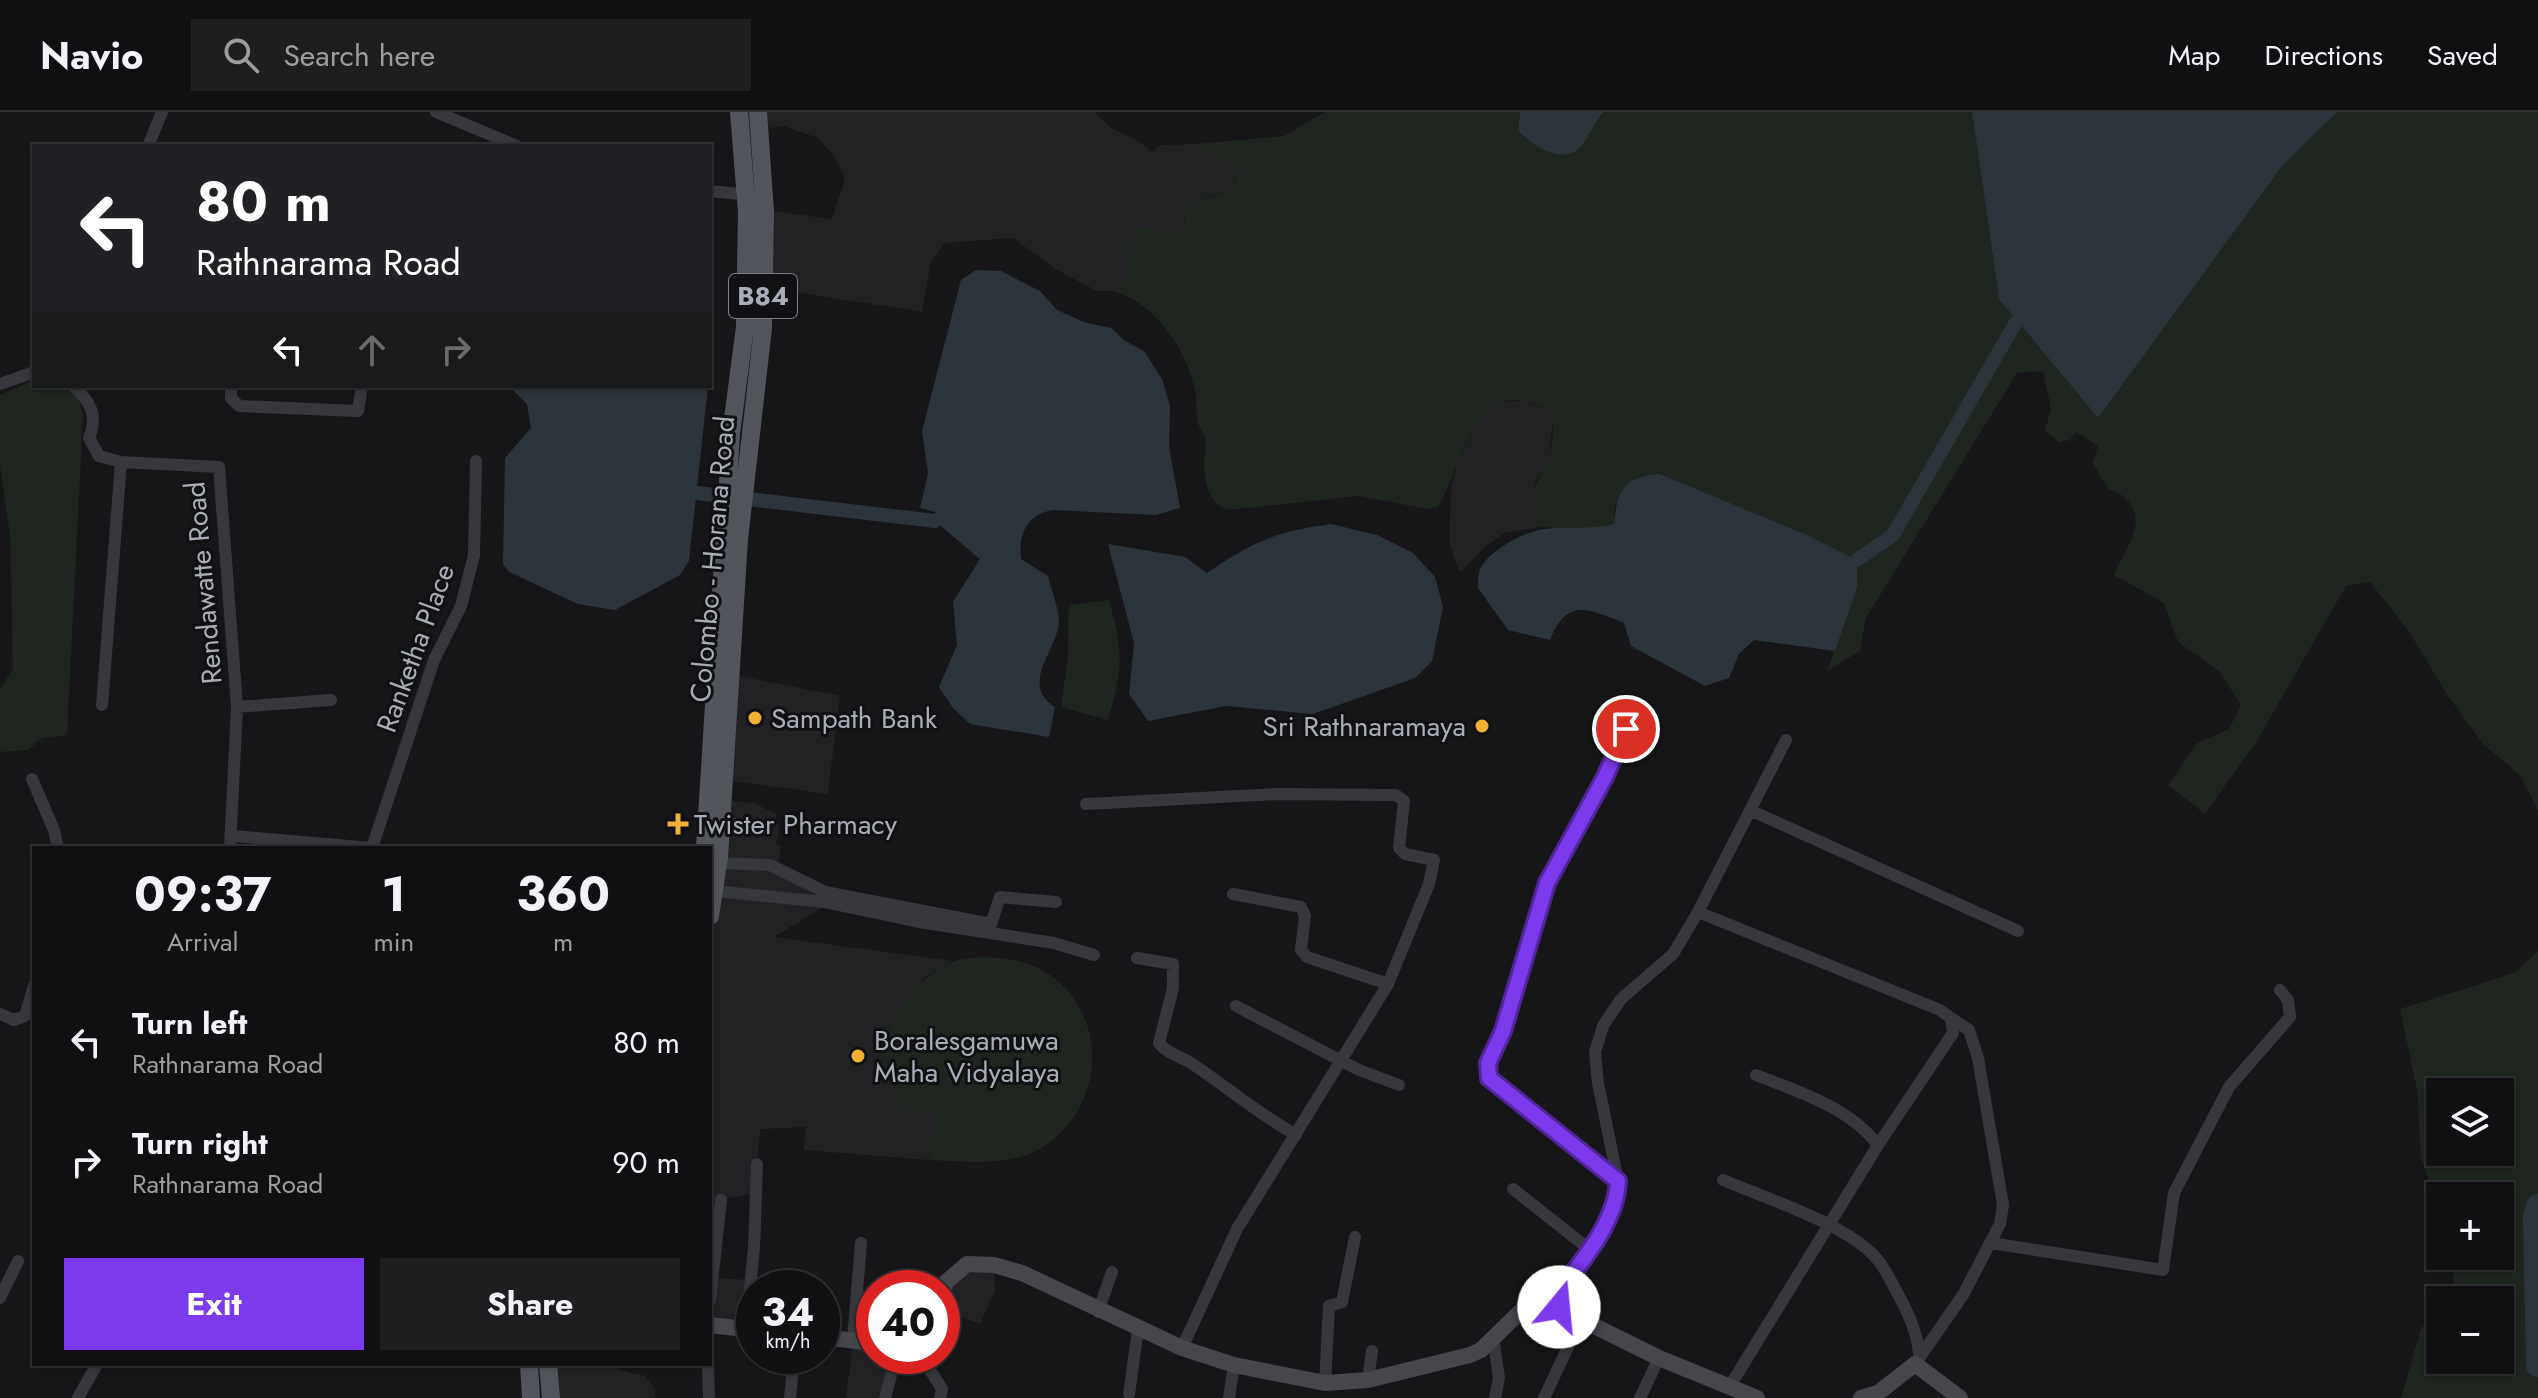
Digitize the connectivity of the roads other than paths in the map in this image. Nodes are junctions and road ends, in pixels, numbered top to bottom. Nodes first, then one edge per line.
1 (162, 112) edge
2 (436, 112) edge
3 (739, 112) edge
4 (758, 112) edge
5 (149, 144) edge
6 (512, 144) edge
7 (712, 191) edge
8 (764, 192) junction
9 (745, 196) junction
10 (32, 373) edge
11 (0, 384) edge
12 (76, 388) edge
13 (231, 388) edge
14 (362, 388) edge
15 (476, 461) dead end
16 (121, 462) junction
17 (737, 478) junction
18 (734, 515) junction
19 (331, 700) dead end
20 (102, 705) dead end
21 (237, 707) junction
22 (1626, 729) dead end
23 (1786, 740) dead end
24 (32, 779) dead end
25 (1086, 804) dead end
26 (1752, 811) junction
27 (231, 842) edge
28 (58, 846) edge
29 (325, 846) edge
30 (373, 846) edge
31 (705, 846) edge
32 (717, 863) junction
33 (714, 891) junction
34 (1233, 894) dead end
35 (1056, 902) dead end
36 (712, 904) edge
37 (1698, 912) junction
38 (2018, 931) dead end
39 (1094, 955) dead end
40 (1137, 958) dead end
41 (1388, 984) junction
42 (2280, 990) dead end
43 (32, 993) edge
44 (1236, 1006) dead end
45 (0, 1014) edge
46 (1951, 1018) junction
47 (1339, 1060) junction
48 (1756, 1075) dead end
49 (1399, 1085) dead end
50 (1296, 1135) junction
51 (1878, 1145) junction
52 (757, 1164) dead end
53 (1723, 1180) dead end
54 (1618, 1181) junction
55 (1513, 1189) dead end
56 (721, 1200) dead end
57 (1831, 1226) junction
58 (1355, 1237) dead end
59 (861, 1243) dead end
60 (1991, 1243) junction
61 (1589, 1249) junction
62 (18, 1261) dead end
63 (753, 1270) edge
64 (960, 1270) edge
65 (1112, 1272) dead end
66 (712, 1282) edge
67 (0, 1298) edge
68 (1550, 1304) junction
69 (1098, 1312) junction
70 (1582, 1317) junction
71 (712, 1325) edge
72 (736, 1328) edge
73 (1138, 1330) junction
74 (1493, 1337) junction
75 (840, 1339) edge
76 (853, 1340) junction
77 (856, 1340) edge
78 (1182, 1348) junction
79 (1372, 1351) dead end
80 (1659, 1358) junction
81 (1917, 1359) junction
82 (1234, 1365) junction
83 (96, 1366) edge
84 (529, 1366) edge
85 (548, 1366) edge
86 (708, 1366) edge
87 (792, 1374) edge
88 (891, 1374) edge
89 (932, 1374) edge
90 (1368, 1380) junction
91 (1730, 1386) junction
92 (1333, 1388) edge
93 (1129, 1394) dead end
94 (78, 1398) edge
95 (531, 1398) edge
96 (551, 1398) edge
97 (709, 1398) edge
98 (790, 1398) edge
99 (885, 1398) edge
100 (940, 1398) edge
101 (1229, 1398) edge
102 (1495, 1398) edge
103 (1544, 1398) edge
104 (1640, 1398) edge
105 (1757, 1398) edge
106 (1861, 1398) edge
107 (1960, 1398) edge

1 - 5 street
2 - 6 street
3 - 9 main road, Colombo - Horana Road / B84
4 - 8 main road, Colombo - Horana Road / B84
7 - 9 street
8 - 9 street
8 - 17 main road, Colombo - Horana Road / B84
9 - 17 main road, Colombo - Horana Road / B84
10 - 11 street
12 - 16 street
13 - 14 street
15 - 30 street, Ranketha Place
16 - 20 street
16 - 21 street, Rendawatte Road
17 - 18 main road, Colombo - Horana Road / B84
18 - 31 main road, Colombo - Horana Road / B84
18 - 32 main road, Colombo - Horana Road / B84
19 - 21 street
21 - 27 street, Rendawatte Road
22 - 54 street
23 - 26 street
24 - 28 street
25 - 41 street
26 - 37 street
26 - 38 street
27 - 29 street
32 - 33 main road, Colombo - Horana Road / B84
32 - 35 street
33 - 36 main road, Colombo - Horana Road / B84
33 - 39 street
34 - 41 street
37 - 46 street
37 - 54 street
40 - 50 street
41 - 47 street
42 - 60 street
43 - 45 street
44 - 47 street
46 - 51 street
46 - 60 street
47 - 49 street
47 - 50 street
48 - 51 street
50 - 78 street
51 - 57 street
52 - 63 street
53 - 57 street
54 - 61 street
55 - 61 street
56 - 66 street
57 - 81 street
57 - 91 street
58 - 92 street
59 - 76 street
60 - 81 street
61 - 68 street
62 - 67 street
64 - 69 street
65 - 69 street
68 - 70 street
68 - 74 street
69 - 73 street
70 - 80 street
70 - 103 street
71 - 72 street
73 - 78 street
73 - 93 street
74 - 90 street
74 - 102 street
75 - 76 street
76 - 77 street
78 - 82 street
79 - 90 street
80 - 91 street
80 - 104 street
81 - 106 street
81 - 107 street
82 - 92 street
82 - 101 street
83 - 94 street
84 - 95 main road
85 - 96 main road
86 - 97 street
87 - 98 street
88 - 99 street
89 - 100 street
90 - 92 street
91 - 105 street

